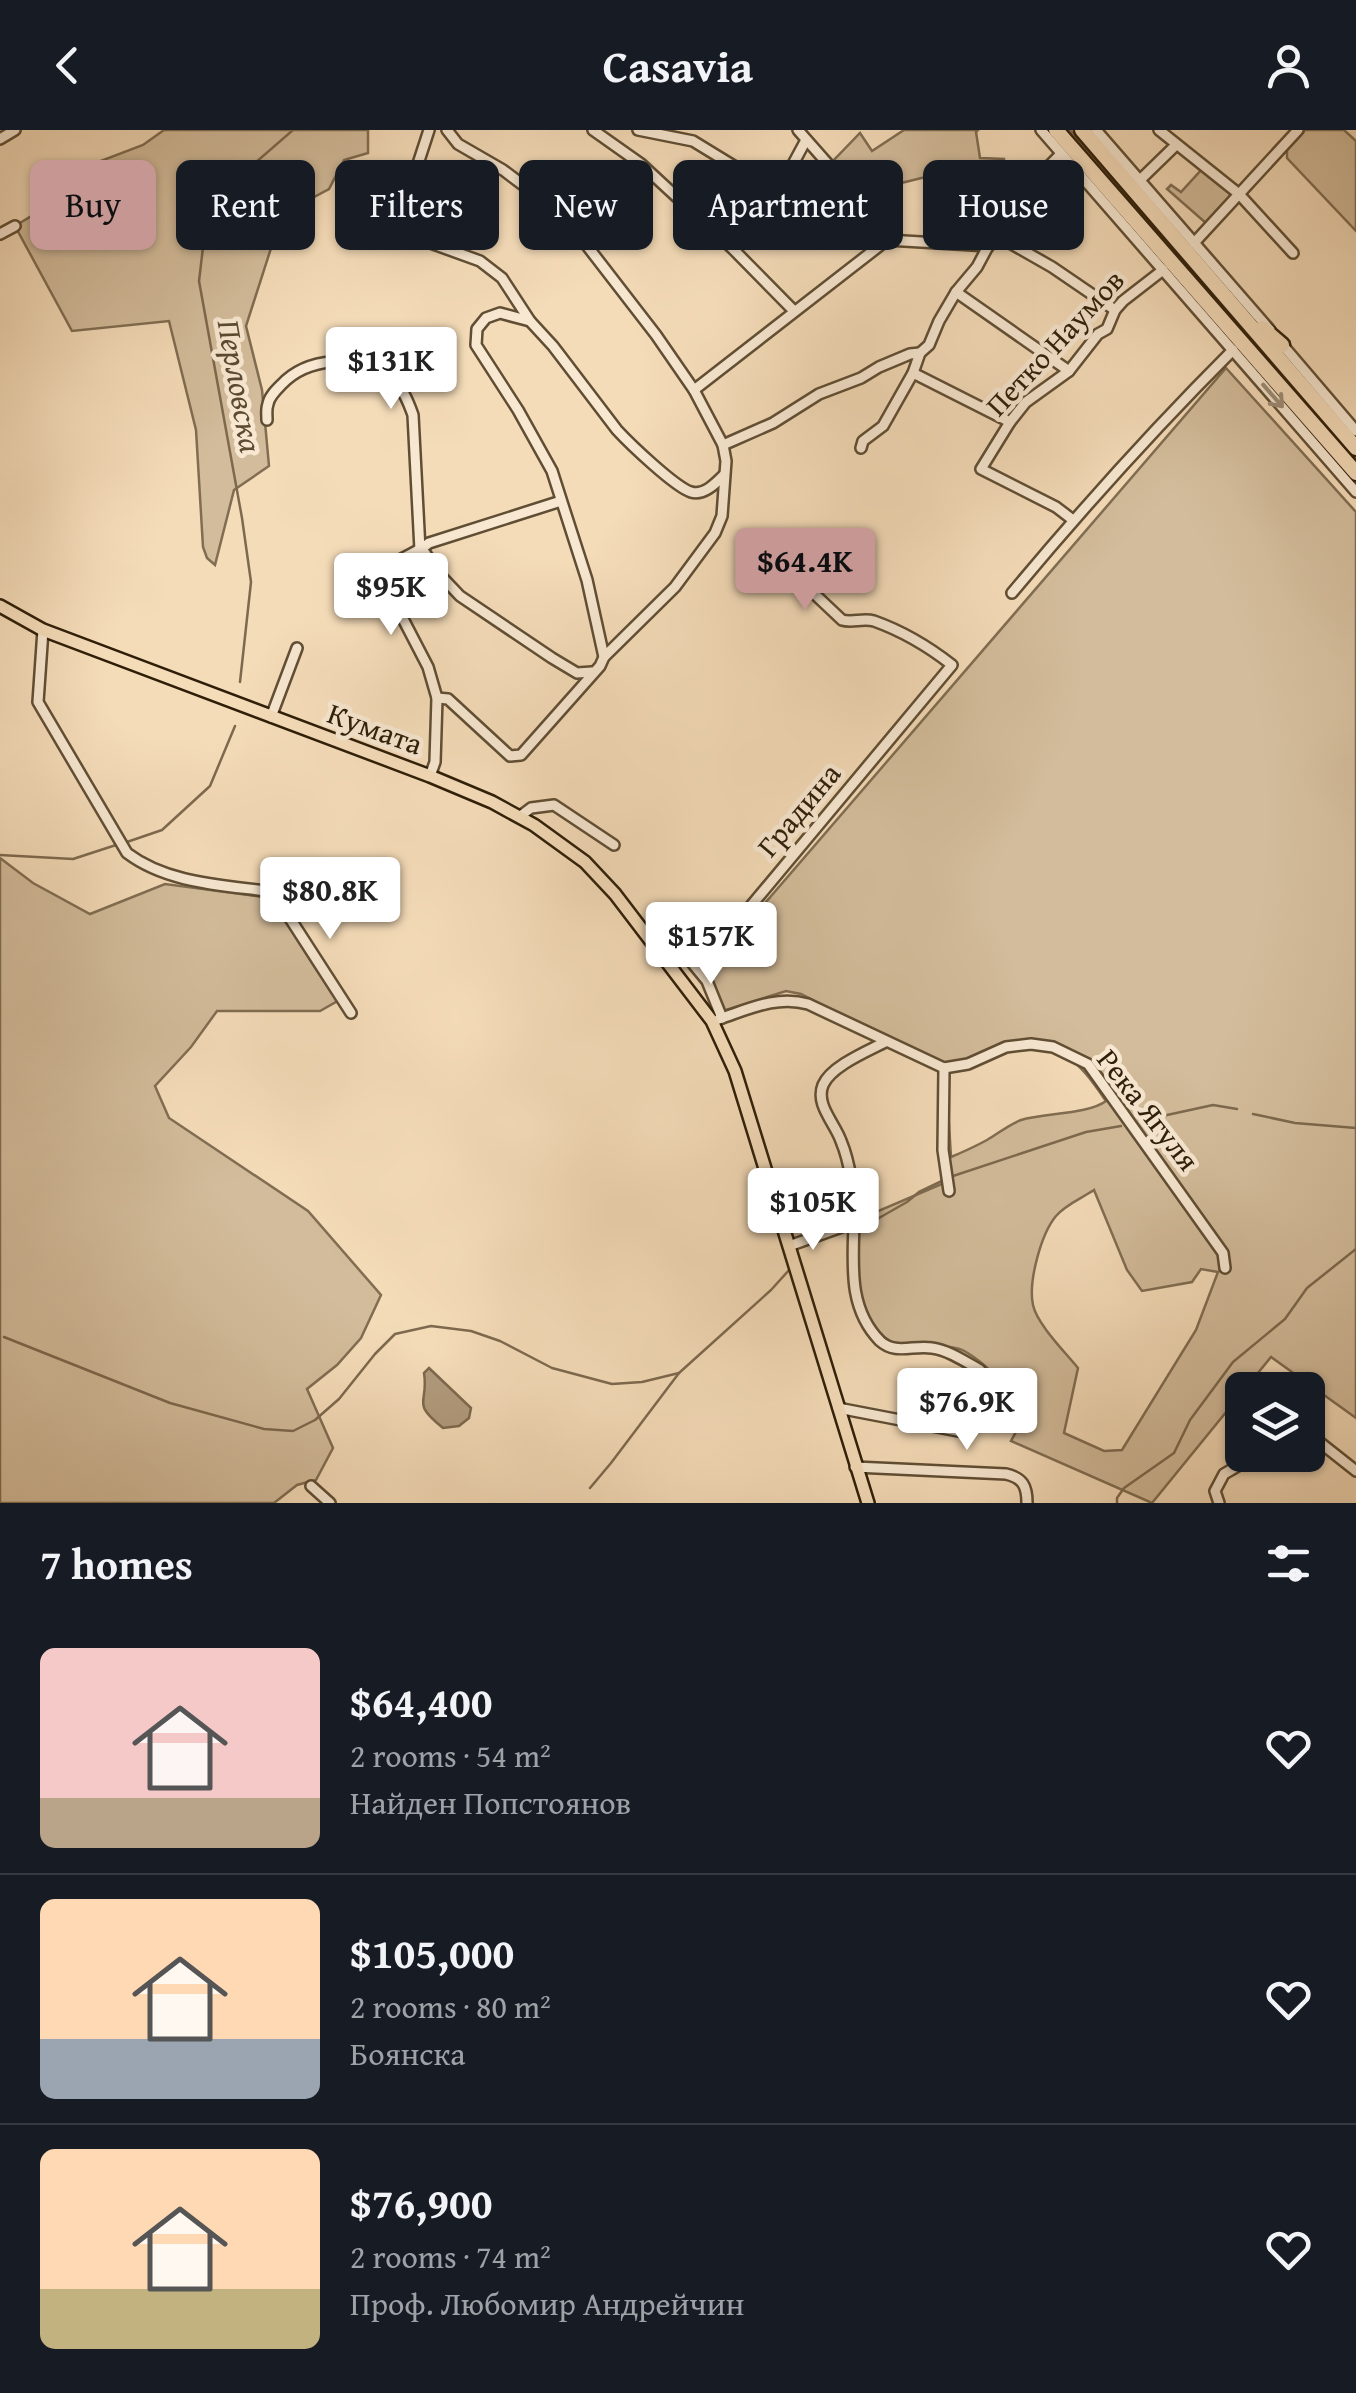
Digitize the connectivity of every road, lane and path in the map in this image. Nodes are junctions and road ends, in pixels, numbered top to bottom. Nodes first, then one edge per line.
1 (16, 130) edge
2 (429, 130) edge
3 (447, 130) edge
4 (593, 130) edge
5 (638, 130) edge
6 (798, 130) edge
7 (1041, 130) edge
8 (1056, 130) edge
9 (1159, 130) edge
10 (1298, 130) edge
11 (1088, 132) edge
12 (0, 139) edge
13 (806, 140) junction
14 (1176, 145) junction
15 (1062, 154) junction
16 (824, 160) edge
17 (1056, 160) edge
18 (1140, 180) junction
19 (1240, 194) junction
20 (14, 226) dead end
21 (0, 234) edge
22 (1194, 242) junction
23 (874, 250) edge
24 (986, 250) edge
25 (1022, 250) edge
26 (1293, 253) dead end
27 (1163, 270) junction
28 (956, 292) junction
29 (1234, 306) junction
30 (1116, 310) junction
31 (794, 312) junction
32 (530, 322) junction
33 (1282, 345) junction
34 (1232, 350) junction
35 (920, 354) junction
36 (1069, 371) junction
37 (913, 372) junction
38 (1306, 373) junction
39 (694, 390) junction
40 (268, 420) dead end
41 (1010, 422) junction
42 (1338, 428) junction
43 (1356, 431) edge
44 (723, 446) junction
45 (861, 448) dead end
46 (1356, 448) edge
47 (1356, 473) edge
48 (724, 474) junction
49 (1356, 492) edge
50 (561, 501) junction
51 (1073, 520) junction
52 (420, 550) junction
53 (788, 569) dead end
54 (1012, 594) dead end
55 (0, 606) edge
56 (44, 630) junction
57 (297, 648) dead end
58 (604, 657) junction
59 (592, 672) junction
60 (437, 698) junction
61 (270, 717) junction
62 (430, 776) junction
63 (519, 816) junction
64 (614, 845) dead end
65 (352, 1013) dead end
66 (717, 1020) junction
67 (886, 1042) junction
68 (944, 1068) junction
69 (949, 1191) dead end
70 (853, 1223) junction
71 (789, 1246) junction
72 (1225, 1268) dead end
73 (980, 1370) dead end
74 (838, 1408) junction
75 (968, 1433) dead end
76 (1325, 1447) edge
77 (855, 1467) junction
78 (1227, 1472) edge
79 (1356, 1472) edge
80 (311, 1486) dead end
81 (330, 1503) edge
82 (868, 1503) edge
83 (1027, 1503) edge
84 (1219, 1503) edge

1 - 12 street
2 - 32 street
3 - 39 street
4 - 31 street
5 - 13 street
6 - 13 street
7 - 15 street
8 - 47 highway
9 - 14 street
10 - 19 street
11 - 18 street
11 - 29 highway
13 - 16 street
14 - 18 street
14 - 19 street
15 - 17 street
15 - 27 street
18 - 22 street
19 - 22 street
19 - 26 street
20 - 21 street
22 - 33 street
23 - 31 street
24 - 28 street
25 - 30 street
27 - 30 street, Петко Наумов
27 - 34 street
28 - 35 street
28 - 36 street
29 - 33 highway
29 - 42 highway
30 - 36 street, Петко Наумов
31 - 39 street
32 - 48 street
32 - 50 street
33 - 38 street
34 -> 49 street
34 - 51 street
35 - 37 street
35 - 44 street
36 - 41 street, Петко Наумов
37 - 41 street
37 - 45 street
38 - 42 highway
38 - 43 street
39 - 44 street
40 - 52 street
41 - 51 street, Петко Наумов
42 - 46 highway
44 - 48 street
48 - 58 street
50 - 52 street
50 - 58 street
51 - 54 street
52 - 59 street
52 - 60 street
53 - 66 street, Градина
55 - 56 main road, Кумата
56 - 61 main road, Кумата
56 - 65 street
57 - 61 street
58 - 59 street
59 - 60 street
60 - 62 street
61 - 62 main road, Кумата
62 - 63 main road, Кумата
63 - 64 street
63 - 66 main road, Кумата
66 - 67 street
66 - 71 main road, Кумата
67 - 68 street
67 - 70 street
68 - 69 street
68 - 72 street, Река Ягуля
70 - 71 street
70 - 73 street
71 - 74 main road, Кумата
74 - 75 street
74 - 77 main road, Кумата
76 - 79 street
77 - 82 main road, Кумата
77 - 83 street
78 - 84 street
80 - 81 street

